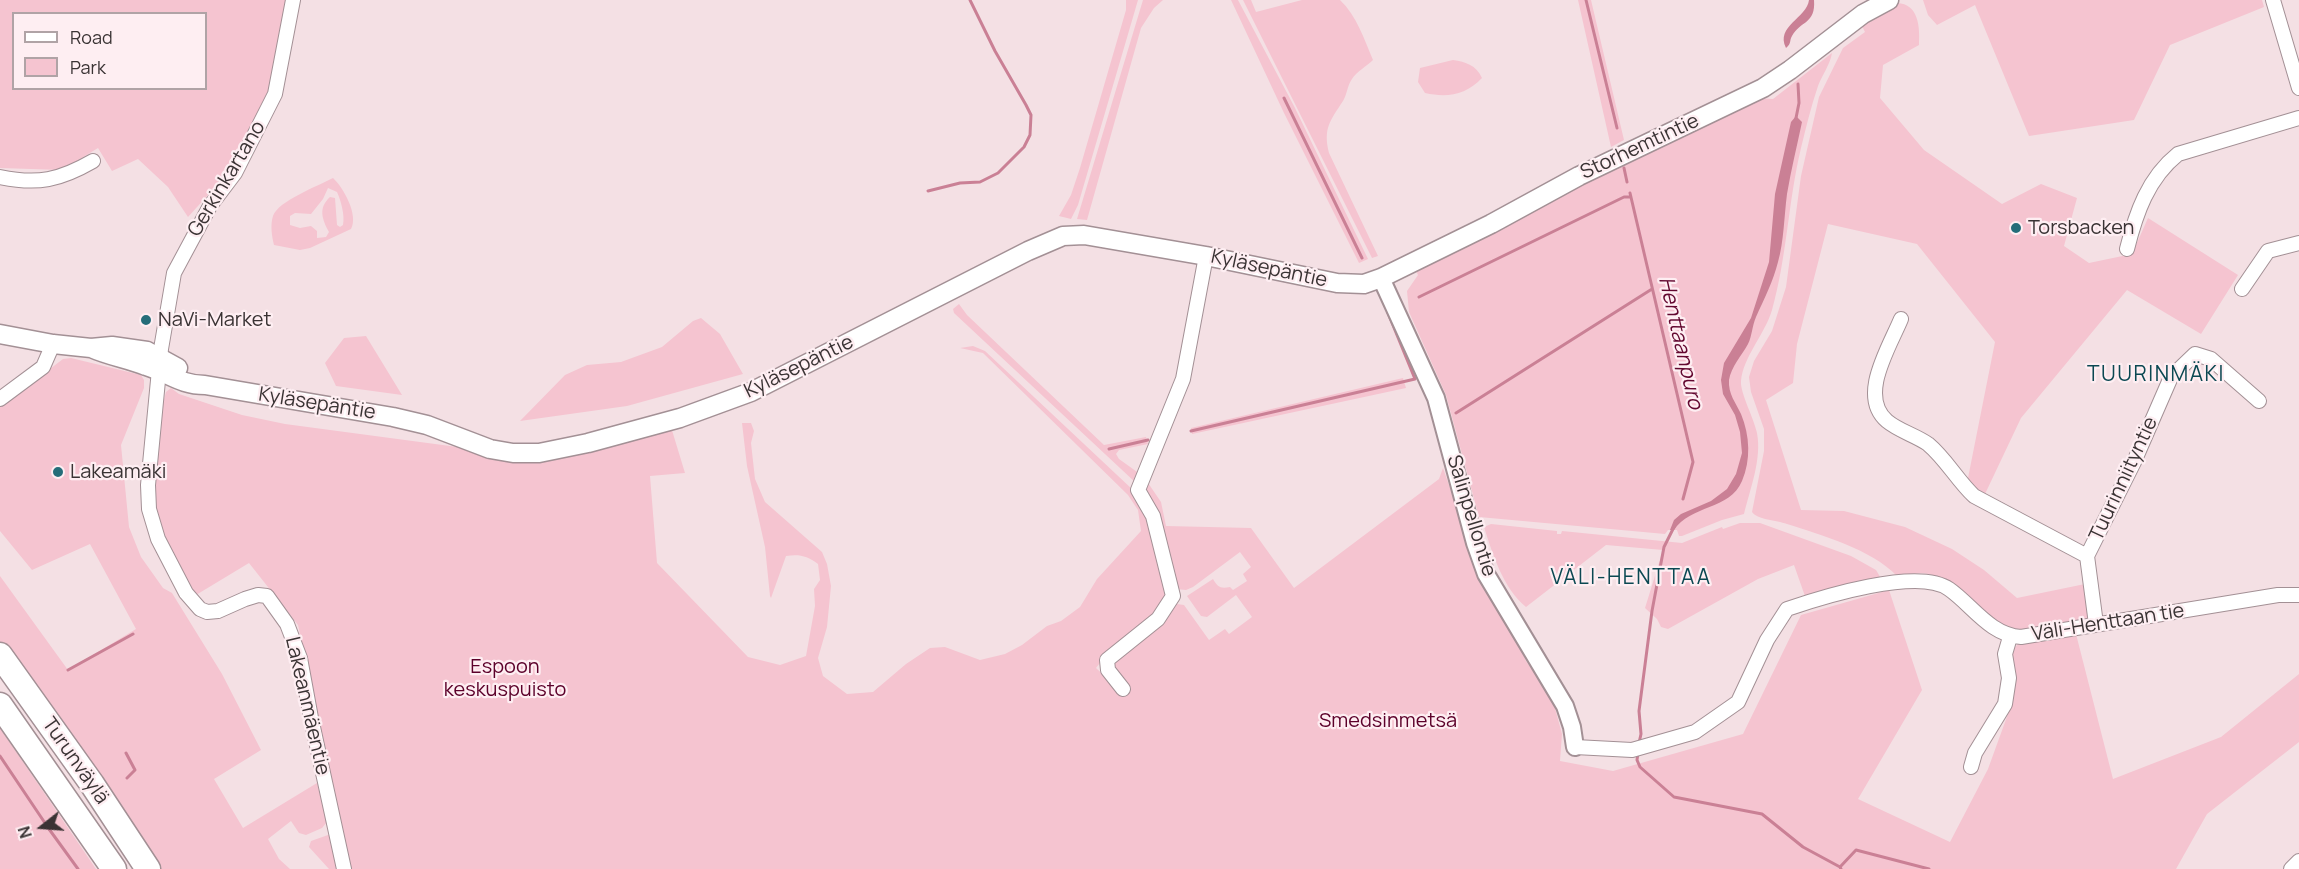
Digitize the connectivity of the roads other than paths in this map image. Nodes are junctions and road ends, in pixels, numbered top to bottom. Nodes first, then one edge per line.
1 (292, 0) edge
2 (1889, 0) edge
3 (2273, 0) edge
4 (2299, 88) edge
5 (2299, 118) edge
6 (93, 161) dead end
7 (0, 177) edge
8 (2299, 243) edge
9 (2127, 249) dead end
10 (1206, 256) junction
11 (1381, 278) junction
12 (2242, 289) dead end
13 (1900, 319) dead end
14 (0, 334) edge
15 (53, 344) junction
16 (160, 364) junction
17 (0, 399) edge
18 (2259, 401) dead end
19 (2087, 556) junction
20 (2299, 595) edge
21 (2096, 624) junction
22 (2010, 637) junction
23 (0, 655) edge
24 (1123, 690) dead end
25 (0, 705) edge
26 (1575, 747) joint
27 (1971, 767) dead end
28 (2299, 861) edge
29 (114, 869) edge
30 (148, 869) edge
31 (344, 869) edge
32 (2291, 869) edge

1 - 16 street, Gerkinkartano
2 - 11 main road, Storhemtintie
3 - 4 street
5 - 9 street
6 - 7 street
8 - 12 street
10 - 11 main road, Kyläsepäntie
10 - 16 main road, Kyläsepäntie
10 - 24 street
11 - 26 street, Salinpellontie
13 - 19 street
14 - 15 main road, Kyläsepäntie
15 - 16 main road, Kyläsepäntie
15 - 17 street
16 - 31 street, Lakeanmäentie
18 - 19 street, Tuurinniityntie
19 - 21 street, Tuurinniityntie
20 - 21 street, Väli-Henttaan tie
21 - 22 street, Väli-Henttaan tie
22 - 26 street, Väli-Henttaan tie
22 - 27 street
23 - 30 highway, Turunväylä
25 - 29 highway, Turunväylä
28 - 32 street

